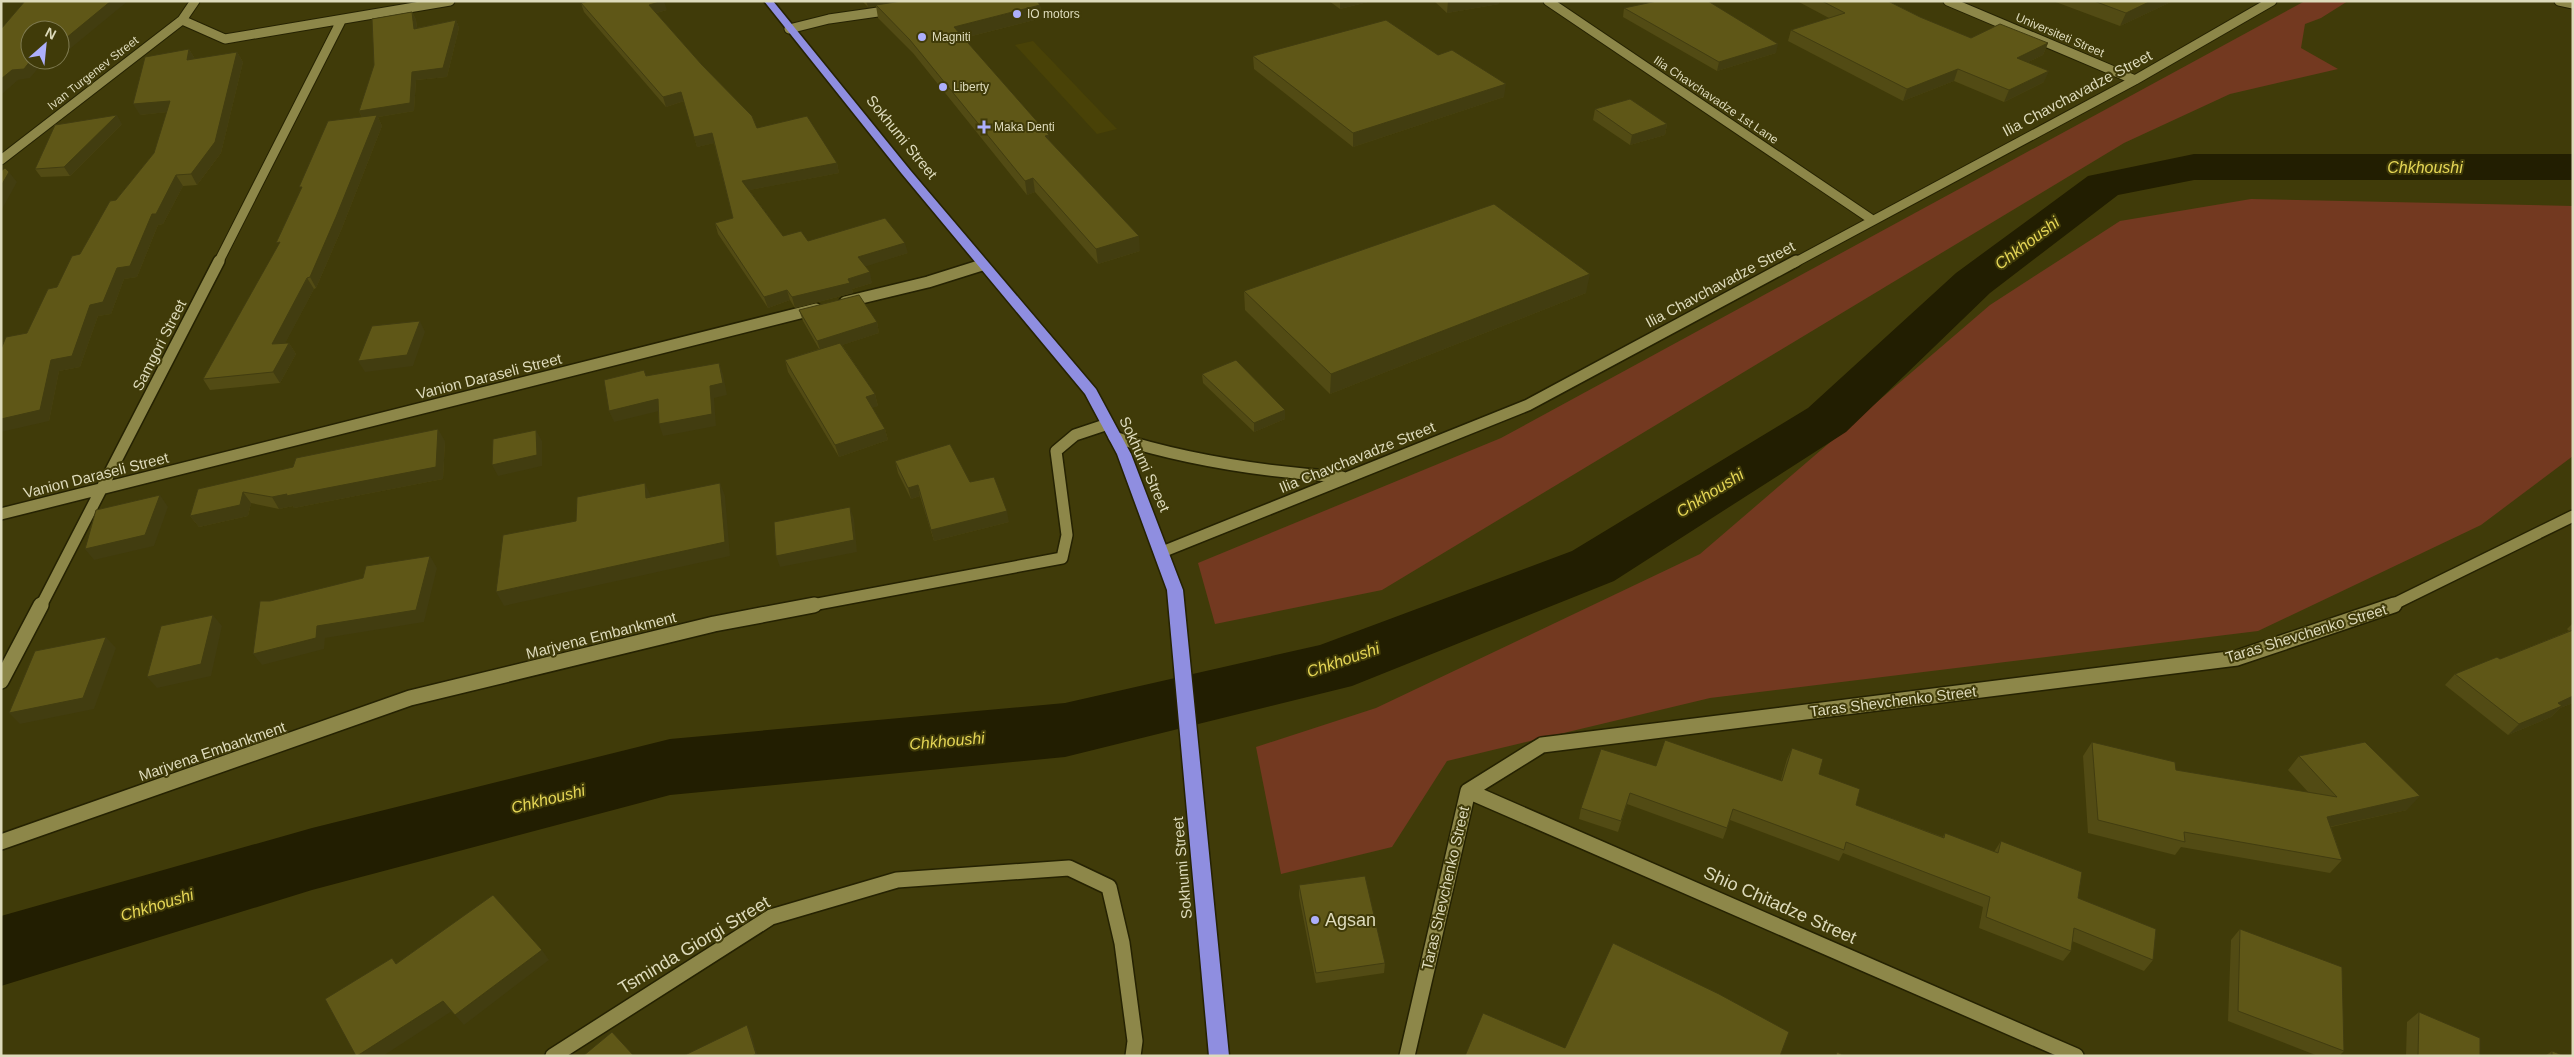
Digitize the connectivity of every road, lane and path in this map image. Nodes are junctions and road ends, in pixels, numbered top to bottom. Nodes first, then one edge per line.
1 (195, 1) edge
2 (450, 1) edge
3 (768, 1) edge
4 (1548, 1) edge
5 (1948, 1) edge
6 (2272, 1) edge
7 (2559, 1) edge
8 (2573, 4) edge
9 (905, 8) edge
10 (182, 20) junction
11 (341, 21) junction
12 (789, 29) junction
13 (2135, 80) junction
14 (1, 160) edge
15 (1871, 219) junction
16 (982, 265) junction
17 (1111, 431) junction
18 (1347, 477) junction
19 (103, 489) junction
20 (1, 514) edge
21 (2573, 516) edge
22 (1162, 552) junction
23 (1, 681) edge
24 (1468, 791) junction
25 (1, 842) edge
26 (553, 1056) edge
27 (1133, 1056) edge
28 (1219, 1056) edge
29 (1407, 1056) edge
30 (2076, 1056) edge

1 - 10 street, Ivan Turgenev Street
2 - 11 street
3 - 12 highway, Sokhumi Street
4 - 15 street, Ilia Chavchavadze 1st Lane
5 - 13 street, Universiteti Street
6 - 13 street, Ilia Chavchavadze Street
7 - 8 street
9 - 12 street
10 - 11 street
10 - 14 street, Ivan Turgenev Street
11 - 19 street, Samgori Street
12 - 16 highway, Sokhumi Street
13 - 15 street, Ilia Chavchavadze Street
15 - 18 street, Ilia Chavchavadze Street
16 - 17 highway, Sokhumi Street
16 - 19 street, Vanion Daraseli Street
17 - 18 street
17 - 22 highway, Sokhumi Street
17 - 25 street, Marjvena Embankment
18 - 22 street, Ilia Chavchavadze Street
19 - 20 street, Vanion Daraseli Street
19 - 23 street, Samgori Street
21 - 24 street, Taras Shevchenko Street
22 - 28 highway, Sokhumi Street
24 - 29 street, Taras Shevchenko Street
24 - 30 street, Shio Chitadze Street
26 - 27 street, Tsminda Giorgi Street

